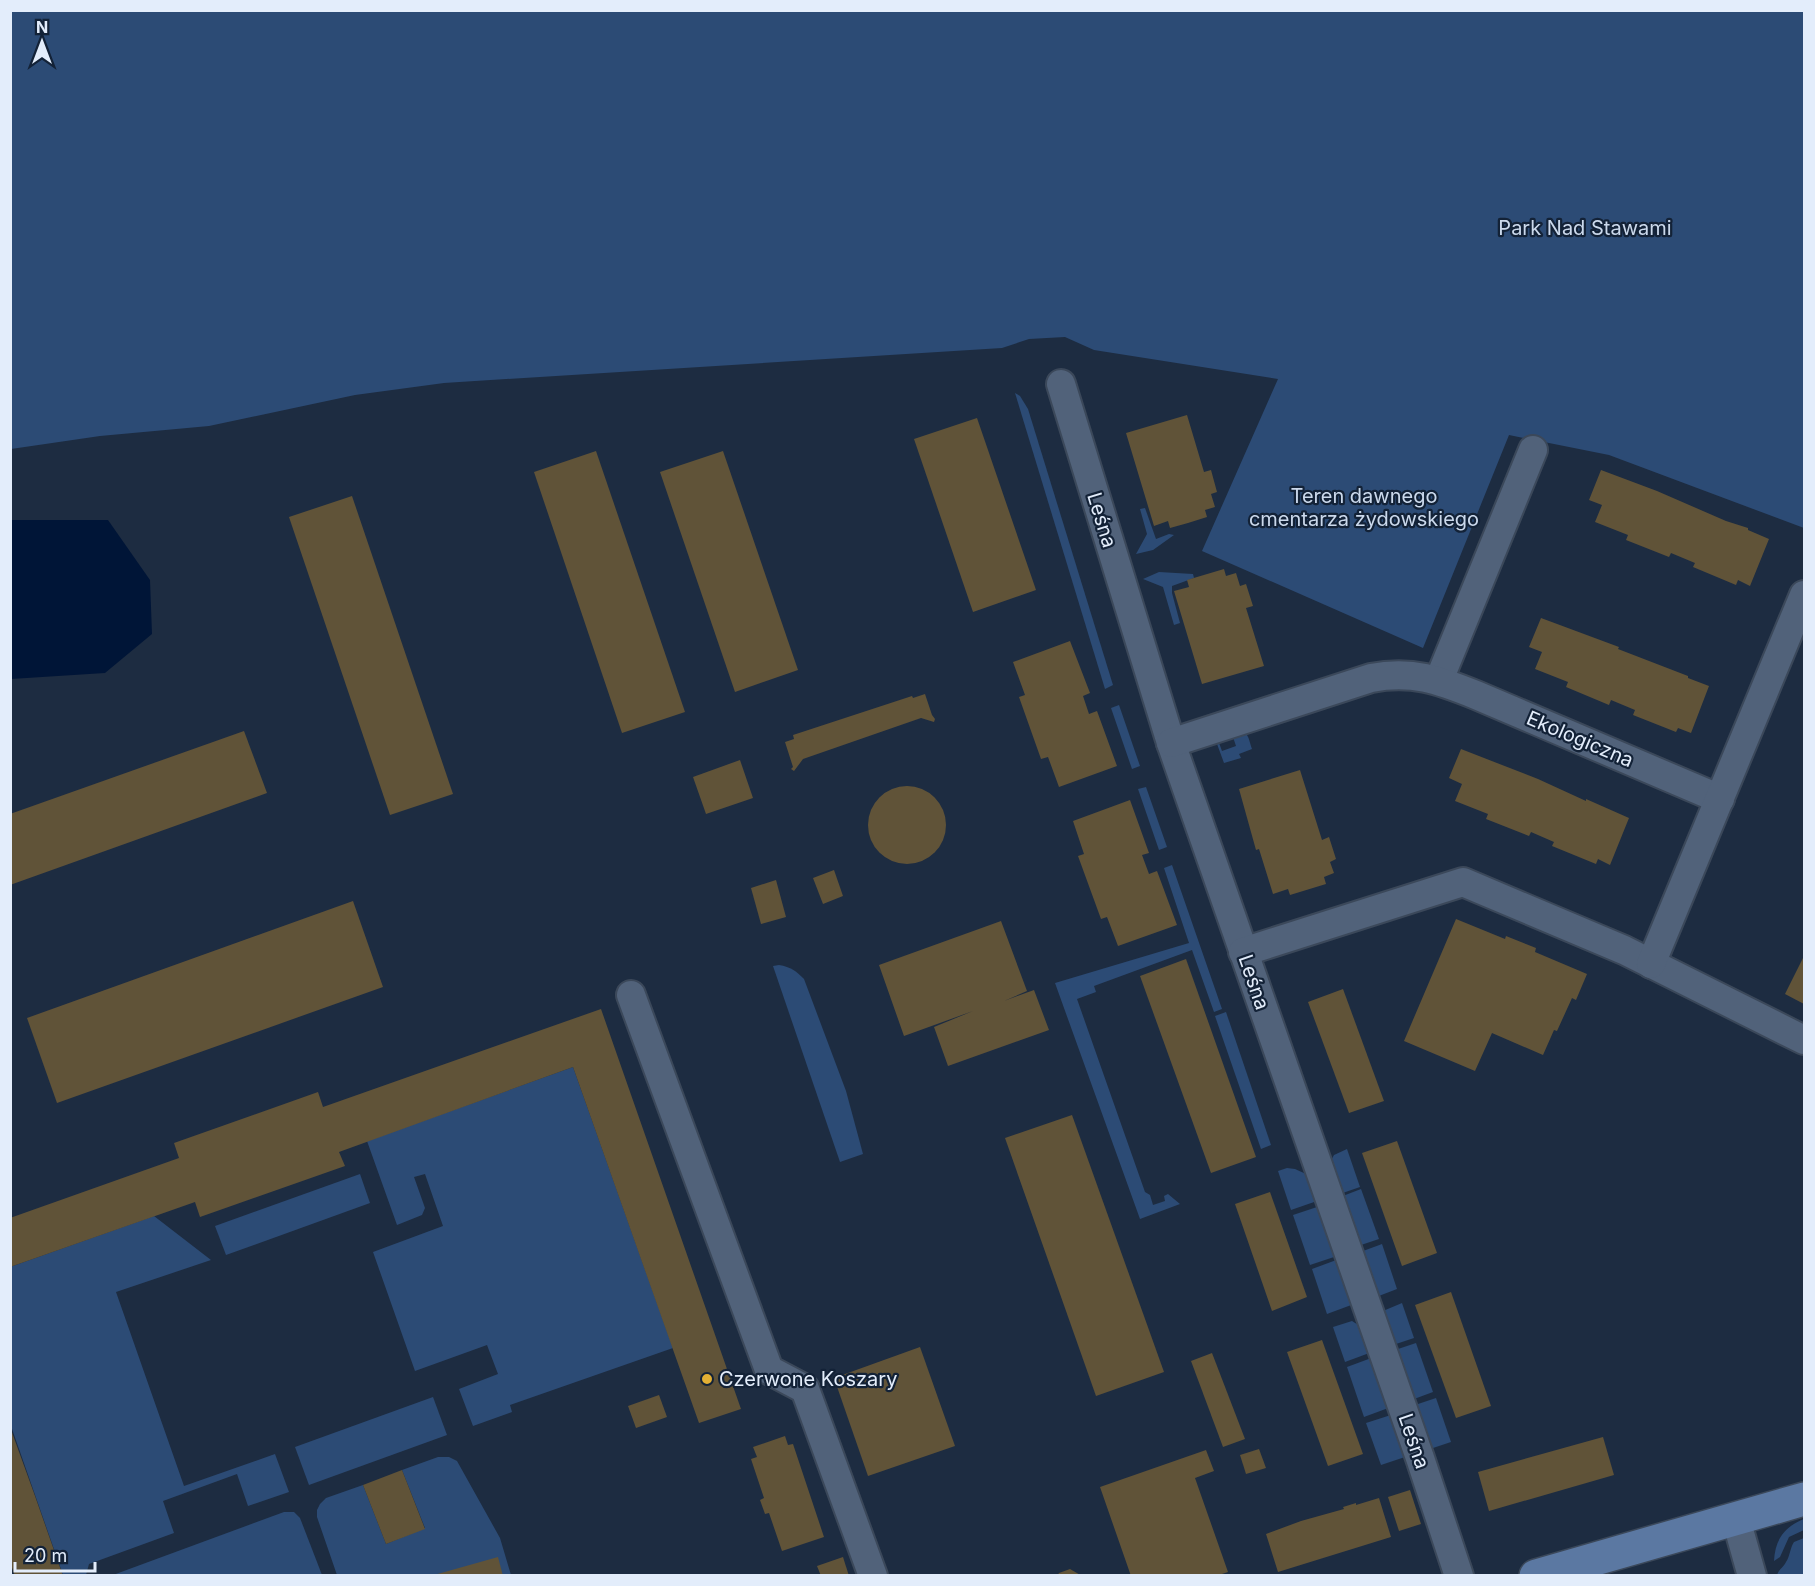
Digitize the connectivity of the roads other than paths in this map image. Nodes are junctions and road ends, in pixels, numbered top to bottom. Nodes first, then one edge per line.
1 (1061, 384) dead end
2 (1533, 450) dead end
3 (1804, 595) edge
4 (1439, 680) junction
5 (1171, 743) junction
6 (1720, 800) junction
7 (1243, 952) junction
8 (1651, 964) junction
9 (631, 995) dead end
10 (1804, 1040) edge
11 (1804, 1499) edge
12 (1736, 1519) junction
13 (873, 1575) edge
14 (1459, 1575) edge
15 (1536, 1575) edge
16 (1752, 1575) edge

1 - 5 street, Leśna
2 - 4 street
3 - 6 street
4 - 5 street, Ekologiczna
4 - 6 street, Ekologiczna
5 - 7 street, Leśna
6 - 8 street
7 - 8 street
7 - 14 street, Leśna
8 - 10 street
9 - 13 street
11 - 12 main road
12 - 15 main road
12 - 16 street

